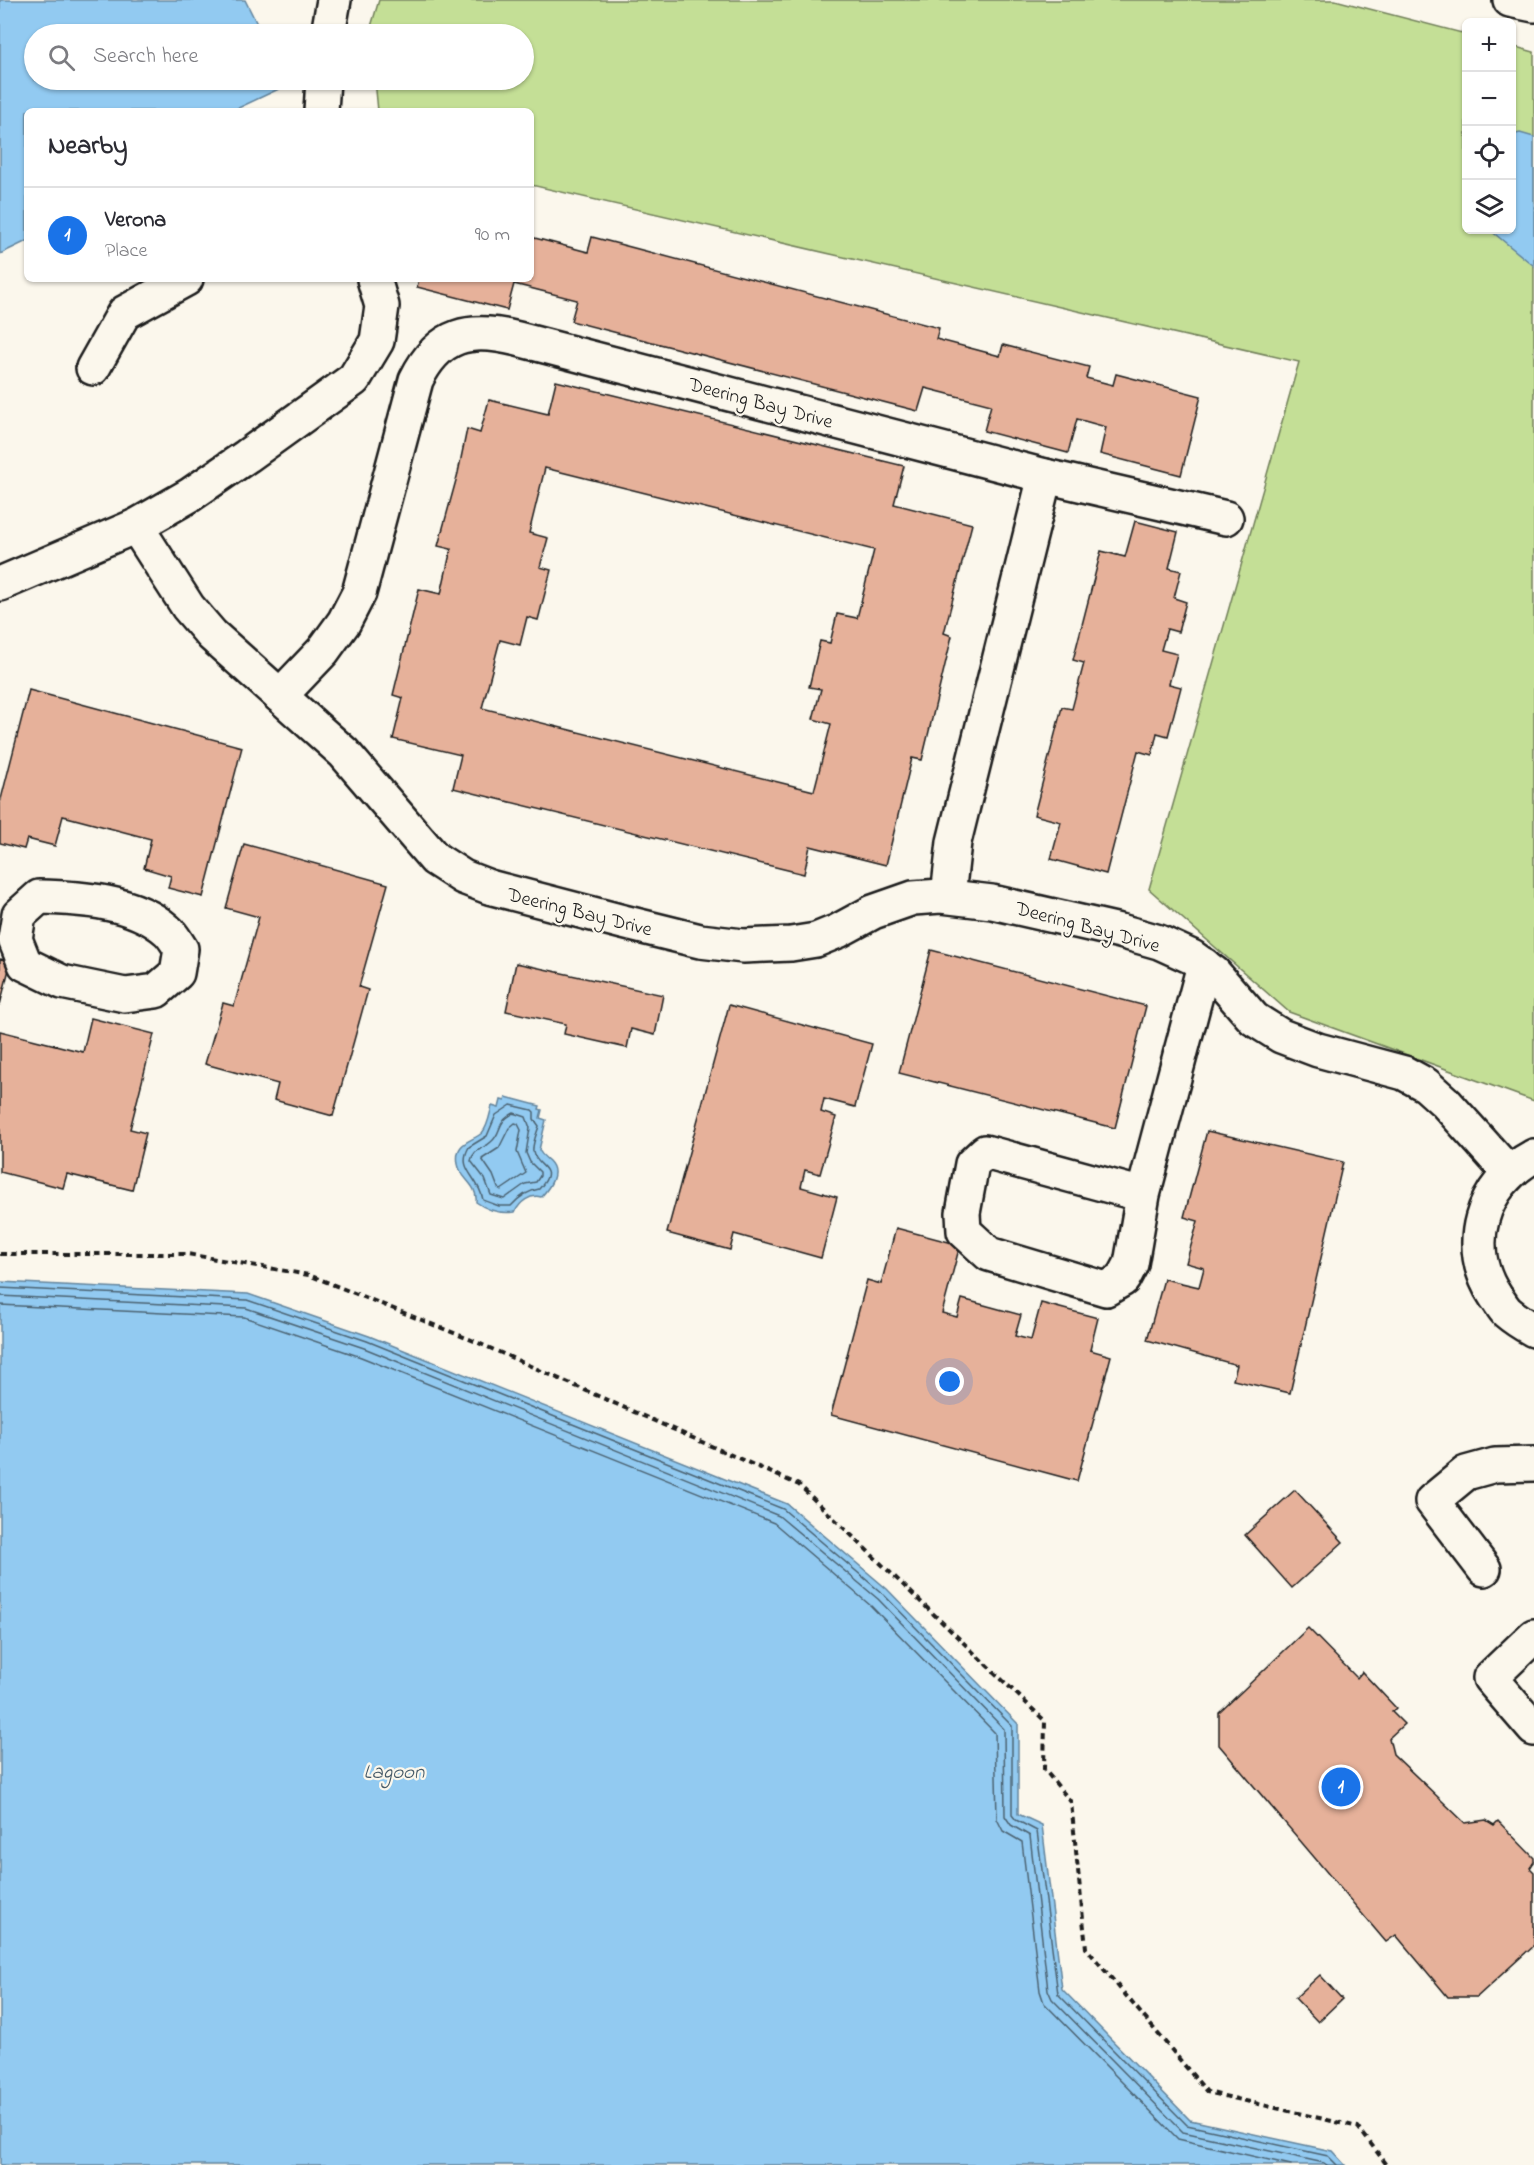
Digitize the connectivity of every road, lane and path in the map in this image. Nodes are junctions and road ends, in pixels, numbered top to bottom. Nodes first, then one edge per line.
1 (334, 0) edge
2 (1510, 0) edge
3 (1534, 5) edge
4 (330, 24) edge
5 (322, 90) edge
6 (321, 108) edge
7 (181, 282) edge
8 (375, 282) edge
9 (93, 368) dead end
10 (1045, 476) junction
11 (1226, 518) dead end
12 (136, 526) junction
13 (0, 584) edge
14 (280, 696) junction
15 (948, 896) junction
16 (9, 905) edge
17 (1204, 965) junction
18 (1522, 1165) edge
19 (1143, 1195) junction
20 (0, 1254) edge
21 (1534, 1330) edge
22 (1534, 1464) edge
23 (1484, 1569) dead end
24 (1534, 1636) edge
25 (1534, 1729) edge
26 (1387, 2165) edge

1 - 4 street
2 - 3 street
5 - 6 street
7 - 9 street
8 - 12 street
10 - 11 street, Deering Bay Drive
10 - 14 street, Deering Bay Drive
10 - 15 street
12 - 13 street
12 - 14 street, Deering Bay Drive
14 - 15 street, Deering Bay Drive
15 - 17 street, Deering Bay Drive
16 - 16 street
17 - 18 street, Deering Bay Drive
17 - 19 street
18 - 21 street
19 - 19 street
20 - 26 path
22 - 23 street
24 - 25 street

